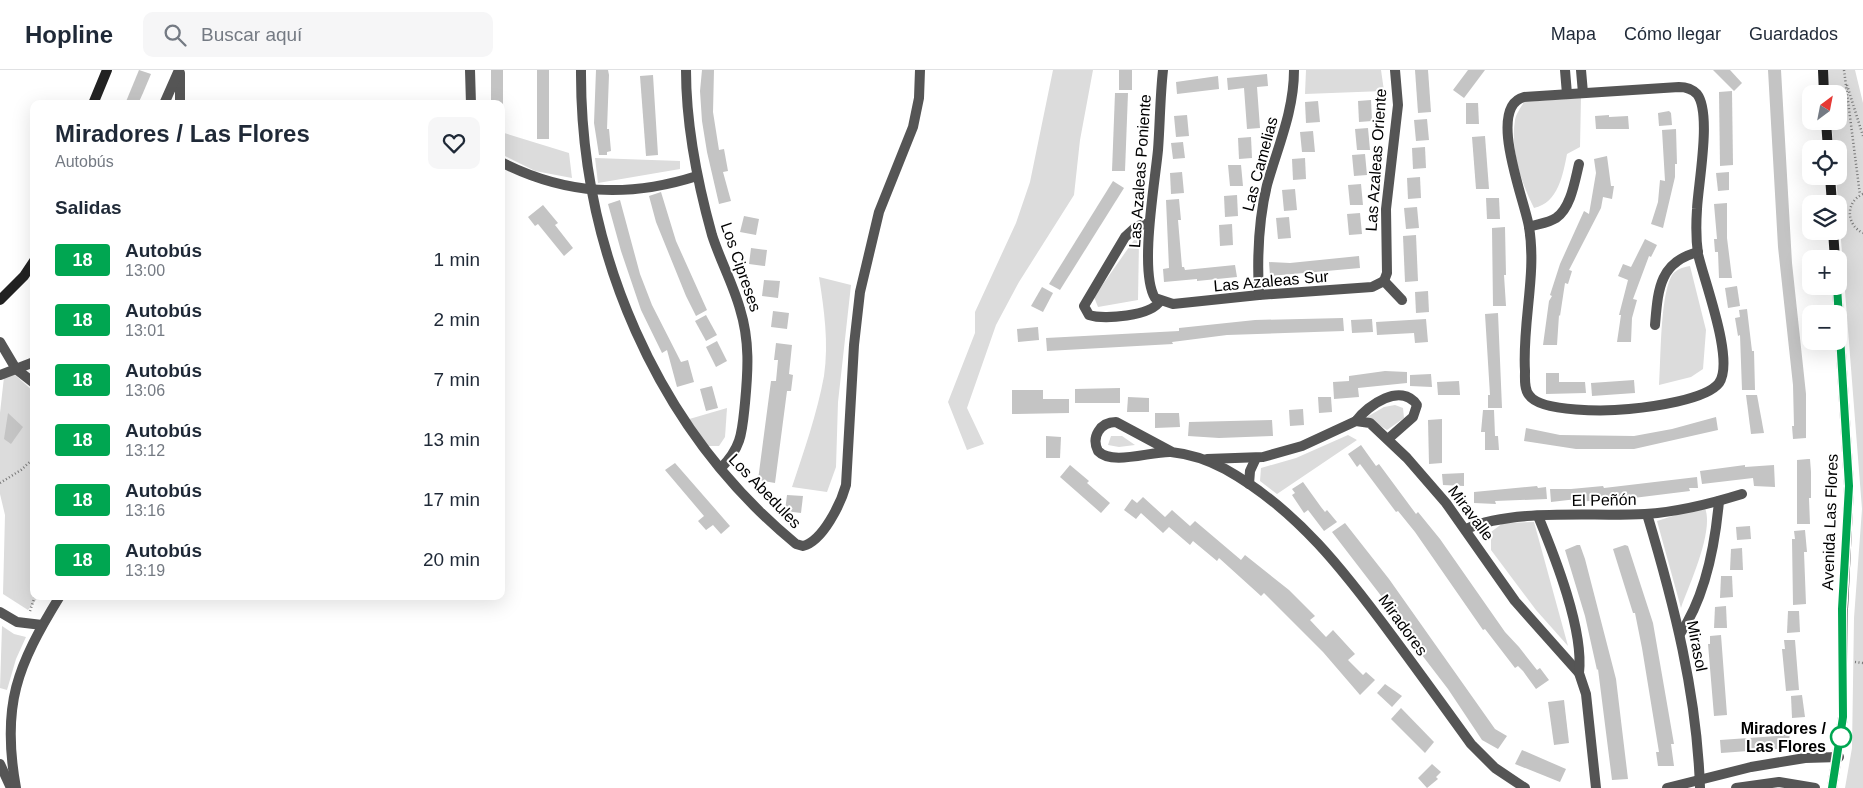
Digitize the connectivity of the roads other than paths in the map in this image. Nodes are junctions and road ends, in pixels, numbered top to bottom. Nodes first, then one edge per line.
1 (108, 70) edge
2 (180, 70) edge
3 (470, 70) edge
4 (581, 70) edge
5 (686, 70) edge
6 (920, 70) edge
7 (1163, 70) edge
8 (1294, 70) edge
9 (1395, 70) edge
10 (1565, 70) edge
11 (1581, 70) edge
12 (1823, 70) edge
13 (1824, 85) edge
14 (1583, 93) junction
15 (1567, 94) junction
16 (95, 100) edge
17 (166, 100) edge
18 (180, 100) edge
19 (470, 100) edge
20 (505, 164) edge
21 (1580, 164) dead end
22 (697, 176) junction
23 (591, 190) junction
24 (1149, 223) junction
25 (1529, 226) junction
26 (1698, 252) junction
27 (30, 266) edge
28 (1384, 281) junction
29 (1260, 295) junction
30 (1838, 295) edge
31 (0, 300) edge
32 (1402, 300) dead end
33 (1160, 302) junction
34 (1655, 325) dead end
35 (0, 342) edge
36 (30, 364) edge
37 (16, 369) junction
38 (0, 375) edge
39 (30, 380) edge
40 (1356, 421) junction
41 (1388, 439) junction
42 (1172, 452) junction
43 (1201, 458) junction
44 (1256, 458) junction
45 (720, 468) junction
46 (1249, 484) junction
47 (1742, 494) dead end
48 (1719, 501) junction
49 (1647, 514) junction
50 (1538, 516) junction
51 (1466, 529) junction
52 (58, 600) edge
53 (0, 612) edge
54 (42, 625) junction
55 (1680, 634) junction
56 (1579, 673) junction
57 (1838, 757) junction
58 (1777, 762) junction
59 (1, 769) edge
60 (1779, 782) junction
61 (1700, 784) edge
62 (11, 788) edge
63 (16, 788) edge
64 (1525, 788) edge
65 (1596, 788) edge
66 (1667, 788) edge
67 (1736, 788) edge
68 (1815, 788) edge
69 (1832, 788) edge

1 - 16 street
2 - 17 street
2 - 18 street
3 - 19 street
4 - 23 street, Los Abedules
5 - 22 street, Los Cipreses
6 - 45 street, Los Abedules
7 - 24 street, Las Azaleas Poniente
8 - 29 street, Las Camelias
9 - 28 street, Las Azaleas Oriente
10 - 15 street
11 - 14 street
12 - 13 street
14 - 15 street
14 - 26 street
15 - 25 street
20 - 23 street
21 - 25 street
22 - 23 street
22 - 45 street, Los Cipreses
23 - 45 street, Los Abedules
24 - 33 street, Las Azaleas Poniente
24 - 33 street
25 - 26 street
26 - 34 street
27 - 31 street
28 - 29 street, Las Azaleas Sur
28 - 32 street
29 - 33 street, Las Azaleas Sur
30 - 57 street, Avenida Las Flores
35 - 37 street
36 - 37 street
37 - 38 street
37 - 39 street
40 - 41 street, Miravalle
40 - 41 street
40 - 44 street
41 - 51 street, Miravalle
42 - 42 street, Miradores
42 - 43 street, Miradores
43 - 44 street
43 - 46 street, Miradores
44 - 46 street
46 - 64 street, Miradores
47 - 48 street, El Peñón
48 - 49 street, El Peñón
48 - 55 street
49 - 50 street, El Peñón
49 - 55 street, Mirasol
50 - 51 street, El Peñón
50 - 56 street
51 - 56 street, Miravalle
52 - 54 street
53 - 54 street
54 - 63 street
55 - 61 street, Mirasol
56 - 65 street, Miravalle
57 - 58 street
57 - 69 street, Avenida Las Flores
58 - 60 street
58 - 61 street
59 - 62 street
60 - 67 street
60 - 68 street
61 - 66 street

